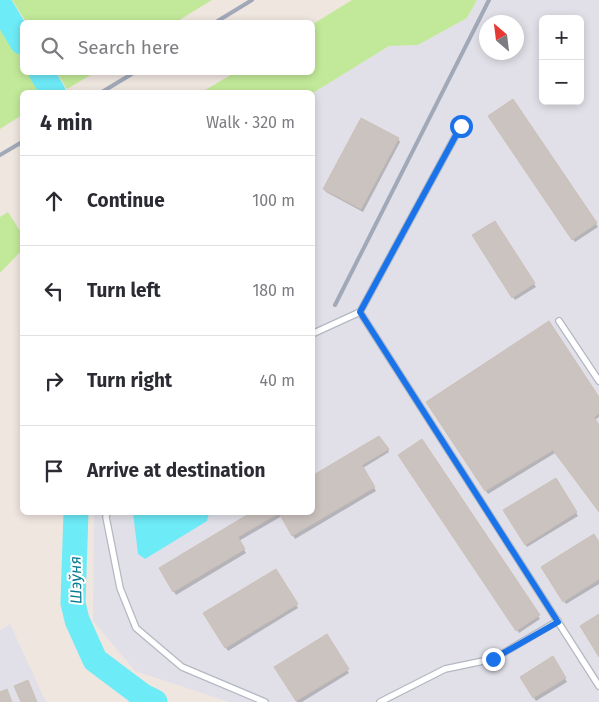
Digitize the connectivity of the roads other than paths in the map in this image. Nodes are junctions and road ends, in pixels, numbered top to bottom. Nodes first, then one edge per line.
1 (461, 126) dead end
2 (360, 312) junction
3 (559, 321) dead end
4 (315, 333) edge
5 (599, 381) edge
6 (106, 515) edge
7 (558, 622) junction
8 (599, 686) edge
9 (265, 702) edge
10 (380, 702) edge

1 - 2 lane
2 - 4 lane
2 - 7 lane
3 - 5 lane
6 - 9 lane
7 - 8 lane
7 - 10 lane

